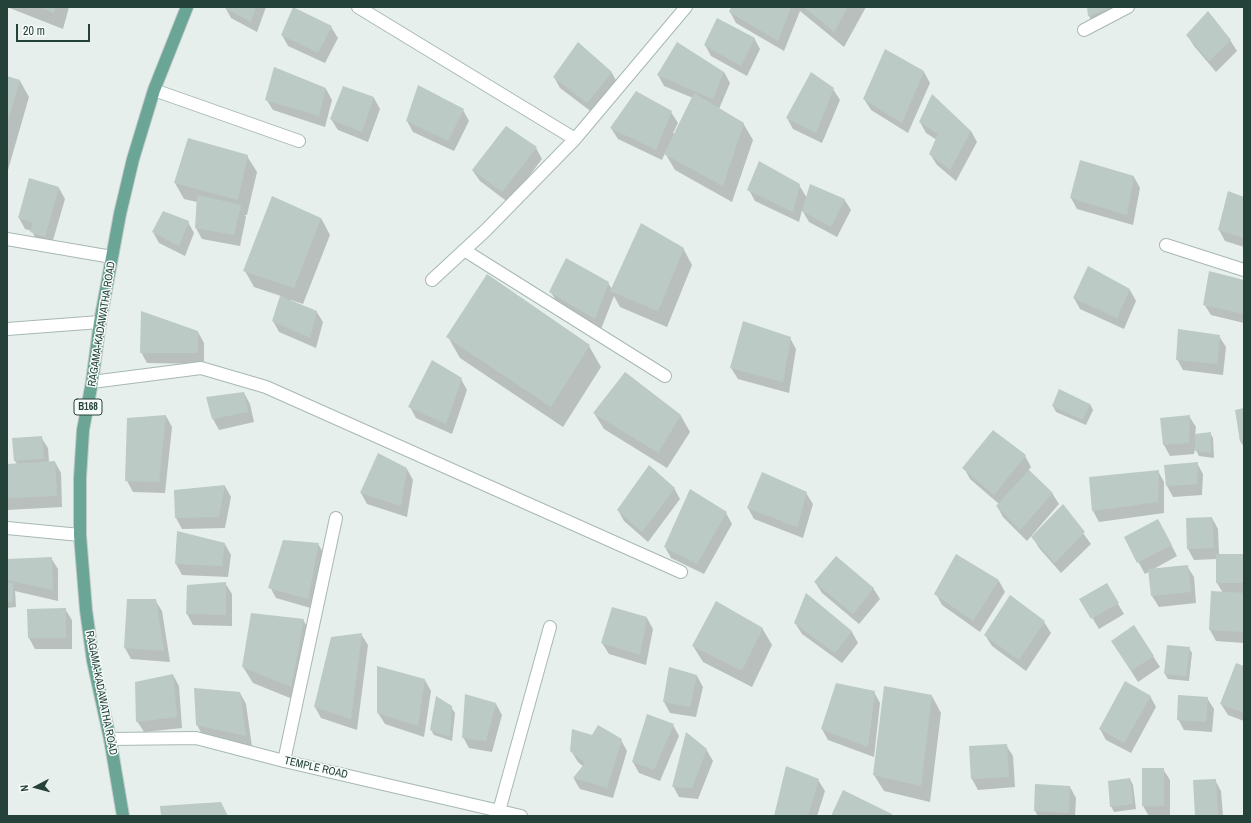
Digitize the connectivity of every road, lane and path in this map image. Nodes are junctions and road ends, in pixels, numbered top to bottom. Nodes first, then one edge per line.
1 (187, 7) edge
2 (358, 7) edge
3 (686, 7) edge
4 (1128, 7) edge
5 (1084, 30) dead end
6 (154, 90) junction
7 (575, 139) junction
8 (299, 141) dead end
9 (7, 239) edge
10 (1166, 245) dead end
11 (464, 250) junction
12 (112, 257) junction
13 (1244, 270) edge
14 (432, 280) dead end
15 (100, 322) junction
16 (7, 329) edge
17 (665, 376) dead end
18 (92, 382) junction
19 (336, 518) dead end
20 (7, 528) edge
21 (80, 535) junction
22 (681, 572) dead end
23 (550, 627) dead end
24 (110, 739) junction
25 (284, 761) junction
26 (499, 811) junction
27 (123, 816) edge
28 (521, 816) edge

1 - 6 main road, RAGAMA-KADAWATHA ROAD / B168
2 - 7 street
3 - 7 street
4 - 5 street
6 - 8 street
6 - 12 main road, RAGAMA-KADAWATHA ROAD / B168
7 - 11 street
9 - 12 street
10 - 13 street
11 - 14 street
11 - 17 street
12 - 15 main road, RAGAMA-KADAWATHA ROAD / B168
15 - 16 street
15 - 18 main road, RAGAMA-KADAWATHA ROAD / B168
18 - 21 main road, RAGAMA-KADAWATHA ROAD / B168
18 - 22 street
19 - 25 street
20 - 21 street
21 - 24 main road, RAGAMA-KADAWATHA ROAD / B168
23 - 26 street
24 - 25 street, TEMPLE ROAD
24 - 27 main road, RAGAMA-KADAWATHA ROAD / B168
25 - 26 street, TEMPLE ROAD
26 - 28 street, TEMPLE ROAD

